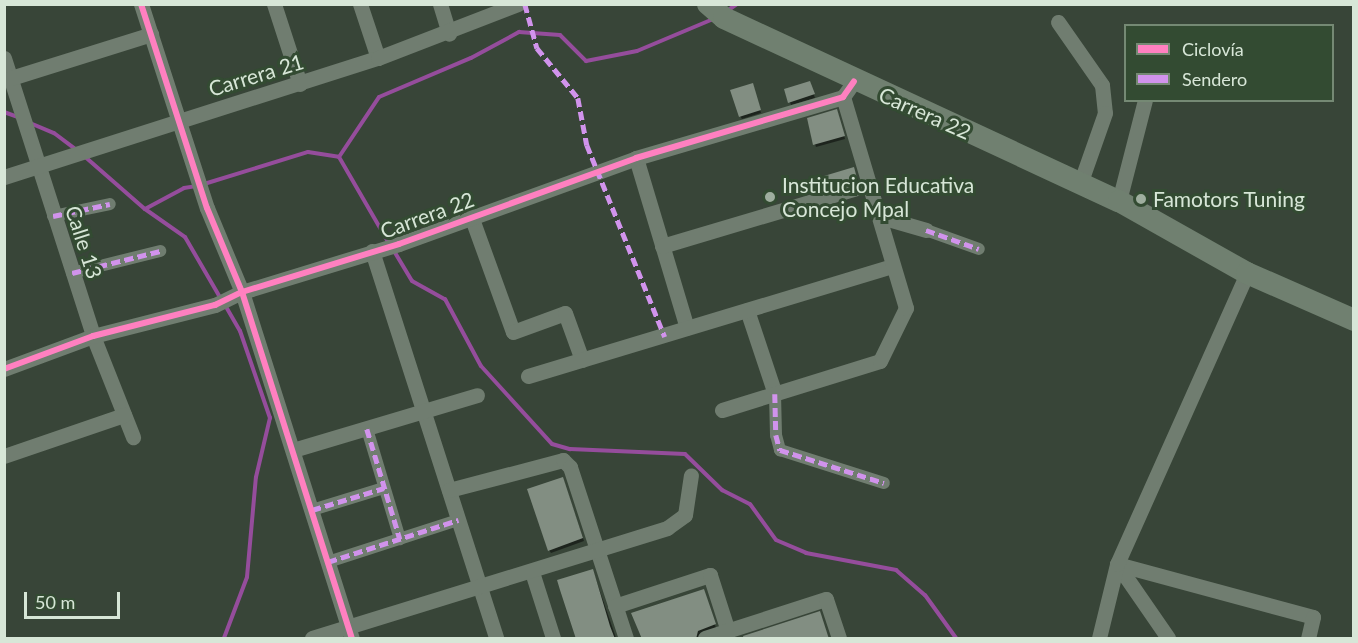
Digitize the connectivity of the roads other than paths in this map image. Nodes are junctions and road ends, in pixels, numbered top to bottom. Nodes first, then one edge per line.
1 (141, 4) edge
2 (274, 4) edge
3 (360, 4) edge
4 (440, 4) edge
5 (518, 4) edge
6 (715, 11) edge
7 (1058, 22) dead end
8 (151, 34) junction
9 (449, 34) junction
10 (4, 57) edge
11 (378, 58) junction
12 (11, 78) junction
13 (300, 84) junction
14 (848, 89) junction
15 (1144, 102) edge
16 (177, 122) junction
17 (636, 158) junction
18 (37, 167) junction
19 (4, 177) edge
20 (870, 184) junction
21 (1080, 184) junction
22 (1119, 201) junction
23 (110, 204) dead end
24 (53, 216) junction
25 (471, 216) junction
26 (881, 217) junction
27 (926, 230) joint
28 (662, 246) junction
29 (979, 249) dead end
30 (160, 250) dead end
31 (378, 250) junction
32 (892, 267) junction
33 (72, 273) junction
34 (1247, 273) junction
35 (242, 292) junction
36 (747, 310) junction
37 (1353, 320) edge
38 (687, 328) junction
39 (93, 336) junction
40 (582, 360) junction
41 (4, 369) edge
42 (528, 376) dead end
43 (775, 394) junction
44 (477, 395) dead end
45 (722, 410) dead end
46 (423, 411) junction
47 (124, 415) junction
48 (366, 429) junction
49 (133, 437) dead end
50 (293, 450) junction
51 (4, 456) edge
52 (691, 476) dead end
53 (884, 483) dead end
54 (384, 488) junction
55 (448, 490) junction
56 (312, 510) junction
57 (458, 520) junction
58 (400, 539) junction
59 (597, 551) junction
60 (328, 562) junction
61 (1118, 564) junction
62 (532, 572) junction
63 (479, 587) junction
64 (615, 606) junction
65 (728, 631) junction
66 (350, 632) edge
67 (312, 639) edge
68 (496, 639) edge
69 (554, 639) edge
70 (626, 639) edge
71 (705, 639) edge
72 (839, 639) edge
73 (1100, 639) edge
74 (1168, 639) edge
75 (1308, 639) edge

1 - 8 street
2 - 13 street
3 - 11 street
4 - 9 street
5 - 9 street, Carrera 21
6 - 14 main road
7 - 21 street
8 - 12 street
8 - 16 street
9 - 11 street, Carrera 21
10 - 12 street, Calle 13
11 - 13 street, Carrera 21
12 - 18 street, Calle 13
13 - 16 street, Carrera 21
14 - 17 street, Carrera 22
14 - 20 street
14 - 21 main road, Carrera 22
15 - 22 street
16 - 18 street, Carrera 21
16 - 35 street
17 - 25 street, Carrera 22
17 - 28 street
18 - 19 street, Carrera 21
18 - 24 street, Calle 13
20 - 26 street
20 - 28 street
21 - 22 main road, Carrera 22
22 - 34 main road, Carrera 22
23 - 24 street
24 - 33 street, Calle 13
25 - 31 street, Carrera 22
25 - 40 street
26 - 27 street
26 - 32 street
27 - 29 street
28 - 38 street
30 - 33 street
31 - 35 street, Carrera 22
31 - 46 street
32 - 36 street
32 - 43 street
33 - 39 street, Calle 13
34 - 37 main road, Carrera 22
34 - 61 street
35 - 39 street, Carrera 22
35 - 50 street
36 - 38 street
36 - 43 street
38 - 40 street
39 - 41 street, Carrera 22
39 - 47 street, Calle 13
40 - 42 street
43 - 45 street
43 - 53 street
44 - 46 street
46 - 48 street
46 - 55 street
47 - 49 street, Calle 13
47 - 51 street
48 - 50 street
48 - 54 street
50 - 56 street
52 - 59 street
54 - 56 street
54 - 58 street
55 - 57 street
55 - 59 street
56 - 60 street
57 - 58 street
57 - 63 street
58 - 60 street
59 - 62 street
59 - 64 street
60 - 66 street
61 - 73 street
61 - 74 street
61 - 75 street
62 - 63 street
62 - 69 street
63 - 66 street
63 - 68 street
64 - 65 street
64 - 70 street
65 - 71 street
65 - 72 street
66 - 67 street

